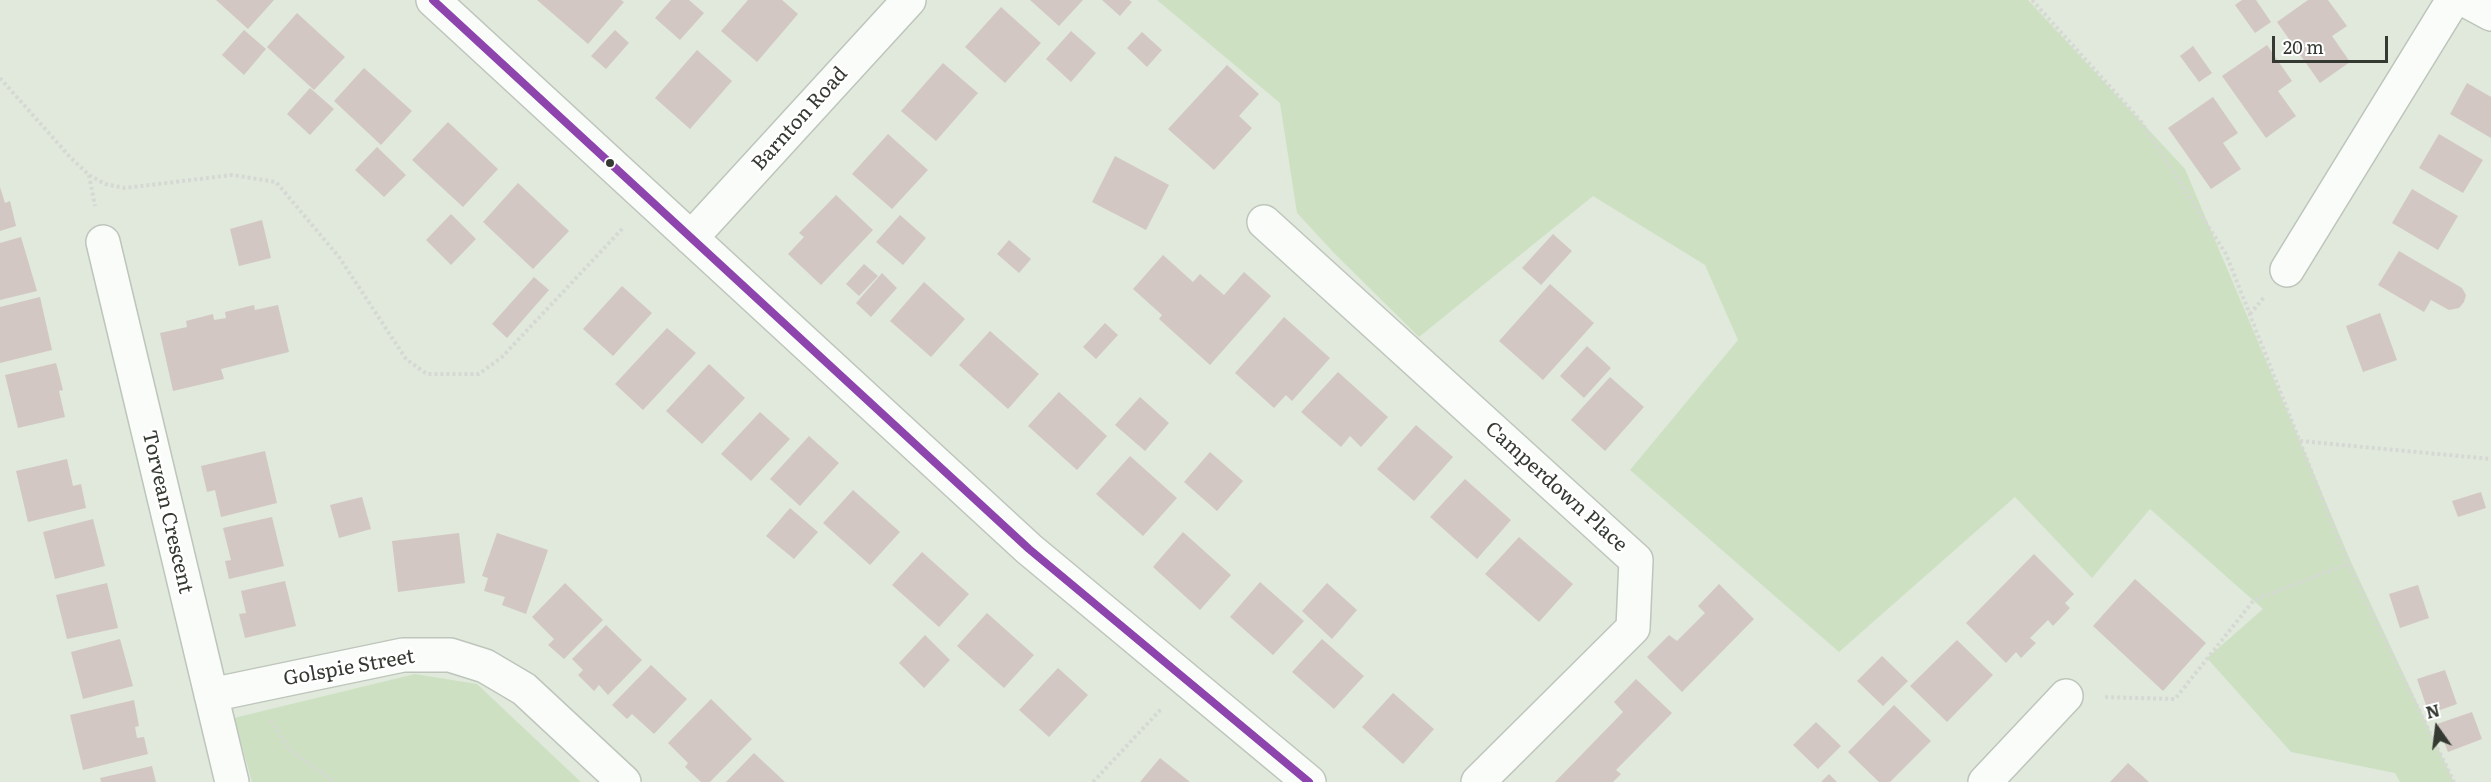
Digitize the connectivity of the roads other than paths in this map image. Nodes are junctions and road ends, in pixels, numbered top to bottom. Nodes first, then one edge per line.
1 (433, 0) edge
2 (909, 0) edge
3 (2452, 0) edge
4 (2465, 0) edge
5 (2491, 14) edge
6 (1264, 222) dead end
7 (691, 238) junction
8 (103, 242) dead end
9 (2287, 270) dead end
10 (211, 695) junction
11 (2066, 696) road end
12 (232, 782) edge
13 (624, 782) edge
14 (1309, 782) edge
15 (1478, 782) edge
16 (1985, 782) edge

1 - 7 street
2 - 7 street, Barnton Road
3 - 9 street
4 - 5 street
6 - 15 street, Camperdown Place
7 - 14 street
8 - 10 street, Torvean Crescent
10 - 12 street, Torvean Crescent
10 - 13 street, Golspie Street
11 - 16 street

